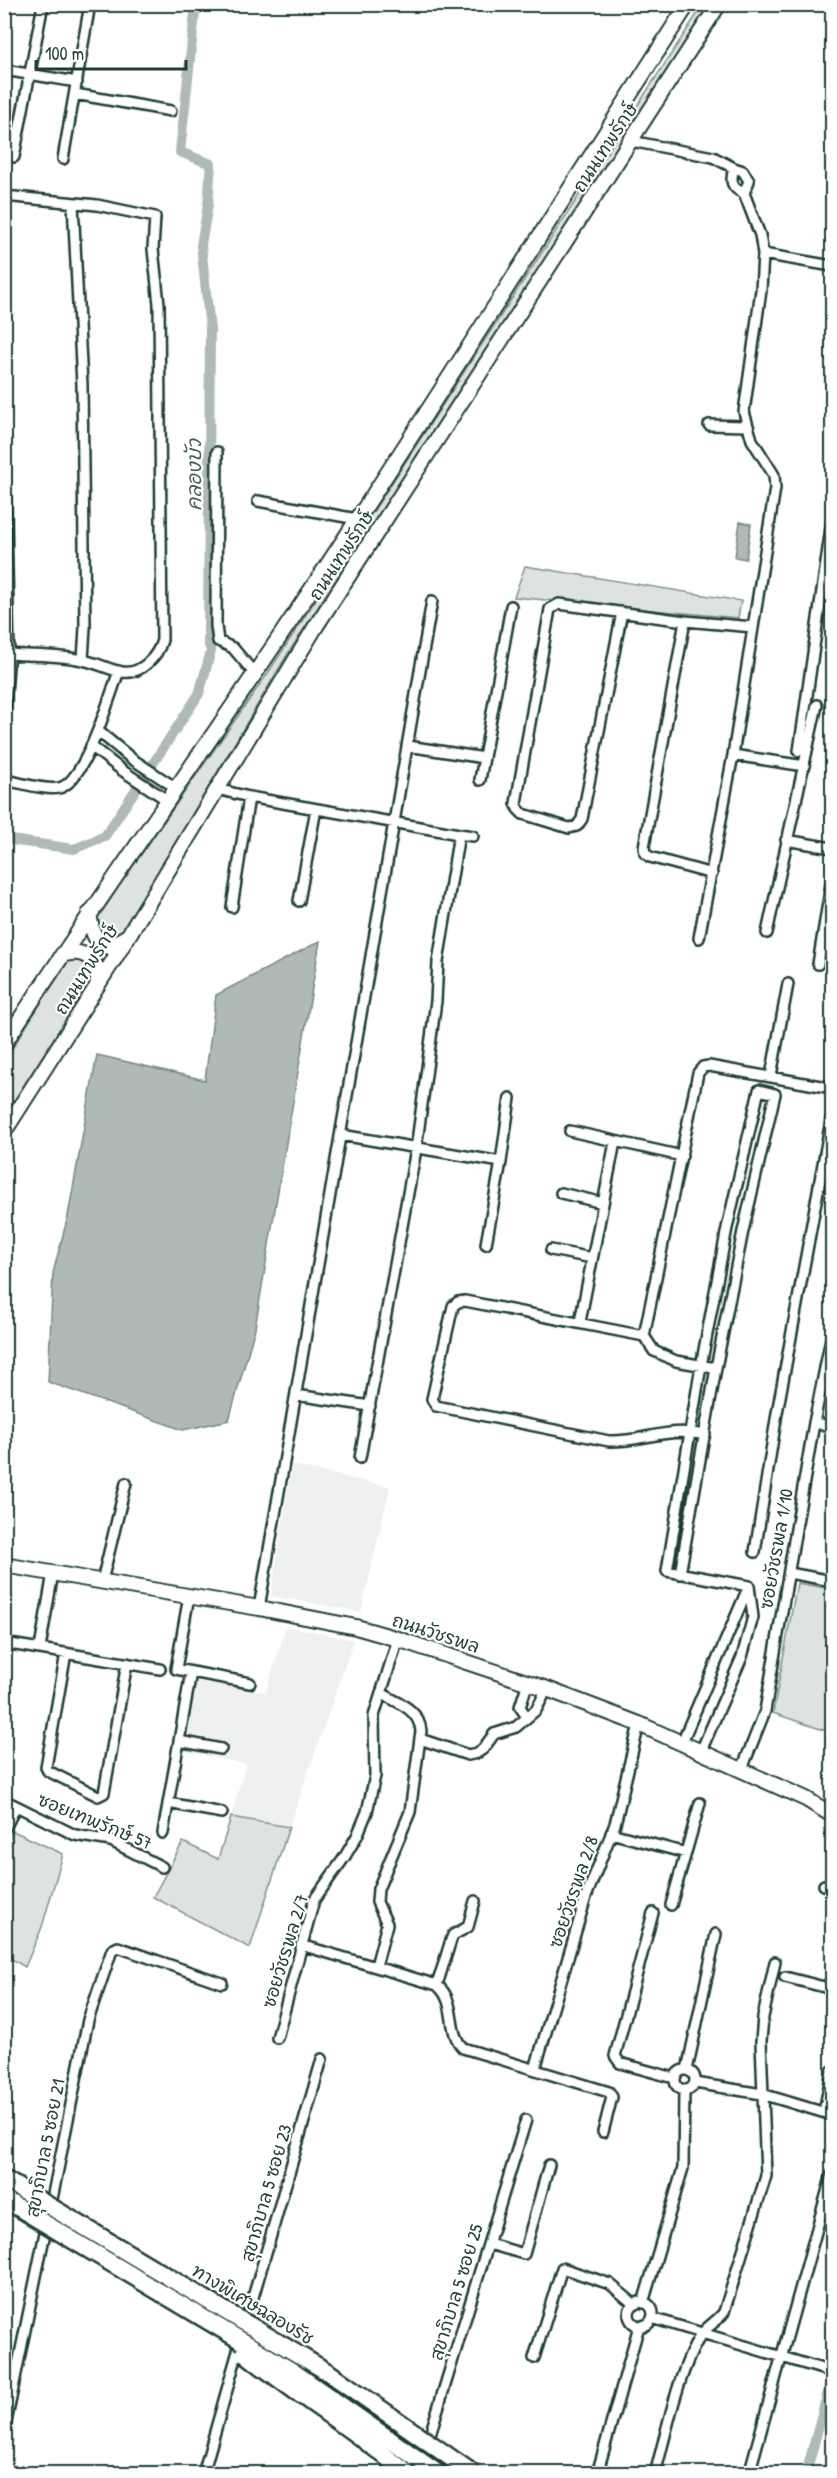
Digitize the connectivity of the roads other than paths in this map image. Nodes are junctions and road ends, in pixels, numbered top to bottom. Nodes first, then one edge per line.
1 (43, 4) edge
2 (90, 4) edge
3 (688, 4) edge
4 (719, 4) edge
5 (4, 70) edge
6 (30, 74) junction
7 (77, 82) junction
8 (75, 94) junction
9 (171, 111) dead end
10 (631, 141) junction
11 (14, 157) dead end
12 (63, 159) dead end
13 (734, 168) junction
14 (744, 193) junction
15 (4, 196) edge
16 (73, 203) junction
17 (763, 254) junction
18 (832, 266) edge
19 (709, 425) dead end
20 (746, 426) junction
21 (4, 438) edge
22 (217, 452) dead end
23 (258, 501) dead end
24 (357, 519) junction
25 (832, 521) edge
26 (432, 601) dead end
27 (511, 606) dead end
28 (622, 612) junction
29 (685, 621) junction
30 (753, 627) junction
31 (9, 654) junction
32 (83, 660) junction
33 (119, 671) junction
34 (254, 673) junction
35 (817, 705) dead end
36 (4, 719) edge
37 (98, 731) junction
38 (92, 746) junction
39 (408, 746) junction
40 (799, 751) dead end
41 (733, 755) junction
42 (484, 758) junction
43 (805, 766) junction
44 (4, 780) edge
45 (480, 780) dead end
46 (176, 788) junction
47 (217, 789) junction
48 (249, 797) junction
49 (167, 800) junction
50 (316, 809) junction
51 (394, 823) junction
52 (459, 834) junction
53 (473, 836) dead end
54 (786, 840) junction
55 (832, 848) edge
56 (712, 874) junction
57 (832, 878) edge
58 (298, 901) dead end
59 (232, 908) dead end
60 (89, 914) junction
61 (767, 933) dead end
62 (130, 934) junction
63 (699, 938) dead end
64 (62, 955) junction
65 (818, 964) dead end
66 (788, 984) dead end
67 (97, 987) junction
68 (4, 1044) edge
69 (771, 1076) junction
70 (832, 1088) edge
71 (510, 1098) dead end
72 (832, 1115) edge
73 (570, 1131) dead end
74 (4, 1132) edge
75 (341, 1135) junction
76 (615, 1142) junction
77 (416, 1149) junction
78 (682, 1156) junction
79 (501, 1162) junction
80 (561, 1194) dead end
81 (603, 1203) junction
82 (727, 1228) junction
83 (743, 1231) junction
84 (486, 1244) dead end
85 (551, 1250) dead end
86 (592, 1258) junction
87 (580, 1322) junction
88 (832, 1333) edge
89 (644, 1336) junction
90 (701, 1366) junction
91 (716, 1368) junction
92 (296, 1395) junction
93 (370, 1406) junction
94 (814, 1423) junction
95 (832, 1426) edge
96 (690, 1431) junction
97 (705, 1434) junction
98 (360, 1458) dead end
99 (126, 1483) dead end
100 (755, 1552) dead end
101 (4, 1565) edge
102 (53, 1573) junction
103 (789, 1573) junction
104 (680, 1574) junction
105 (102, 1581) junction
106 (832, 1581) edge
107 (749, 1586) junction
108 (189, 1596) junction
109 (259, 1608) junction
110 (398, 1639) junction
111 (6, 1643) edge
112 (40, 1648) junction
113 (66, 1653) junction
114 (4, 1660) edge
115 (127, 1663) junction
116 (160, 1669) dead end
117 (191, 1672) junction
118 (528, 1682) junction
119 (250, 1683) dead end
120 (547, 1689) junction
121 (381, 1693) junction
122 (527, 1717) junction
123 (639, 1724) junction
124 (420, 1739) junction
125 (179, 1741) junction
126 (682, 1742) junction
127 (221, 1749) dead end
128 (701, 1751) junction
129 (742, 1769) junction
130 (4, 1800) edge
131 (168, 1803) junction
132 (700, 1803) dead end
133 (16, 1806) junction
134 (222, 1813) dead end
135 (832, 1815) edge
136 (4, 1830) edge
137 (163, 1833) dead end
138 (611, 1833) junction
139 (686, 1853) junction
140 (162, 1867) dead end
141 (476, 1901) dead end
142 (671, 1905) dead end
143 (653, 1913) dead end
144 (716, 1934) dead end
145 (302, 1945) junction
146 (775, 1962) dead end
147 (376, 1966) junction
148 (785, 1977) dead end
149 (222, 1983) dead end
150 (437, 1985) junction
151 (832, 1989) edge
152 (277, 2038) dead end
153 (322, 2059) dead end
154 (535, 2069) junction
155 (687, 2070) junction
156 (832, 2071) edge
157 (674, 2078) junction
158 (695, 2083) junction
159 (684, 2091) junction
160 (762, 2094) junction
161 (828, 2114) edge
162 (526, 2120) dead end
163 (603, 2132) dead end
164 (549, 2165) dead end
165 (832, 2174) edge
166 (4, 2179) edge
167 (4, 2199) edge
168 (489, 2244) junction
169 (639, 2304) junction
170 (652, 2318) junction
171 (205, 2321) junction
172 (639, 2326) junction
173 (702, 2332) junction
174 (781, 2356) junction
175 (534, 2358) dead end
176 (828, 2371) edge
177 (4, 2432) edge
178 (203, 2474) edge
179 (408, 2474) edge
180 (418, 2474) edge
181 (439, 2474) edge
182 (474, 2474) edge
183 (597, 2474) edge
184 (655, 2474) edge
185 (749, 2474) edge

1 - 6 street
2 - 7 street
3 - 24 main road, ถนนเทพรักษ์
4 - 10 main road, ถนนเทพรักษ์
5 - 6 street
6 - 7 street
6 - 11 street
7 - 8 street
8 - 9 street
8 - 12 street
10 - 13 street
10 - 47 main road, ถนนเทพรักษ์
13 - 14 street
13 - 14 street
14 - 17 street
15 - 16 street
16 - 32 street
16 - 33 street
17 - 18 street
17 - 20 street
19 - 20 street
20 - 30 street
21 - 31 street
22 - 34 street
23 - 24 street
24 - 34 main road, ถนนเทพรักษ์
25 - 40 street
26 - 39 street
27 - 42 street
28 - 28 street
28 - 29 street
29 - 30 street
29 - 56 street
30 - 41 street
31 - 32 street
31 - 36 street
32 - 33 street
33 - 37 street
34 - 46 main road, ถนนเทพรักษ์
35 - 43 street
37 - 38 street
37 - 46 street
38 - 44 street
38 - 49 street
39 - 42 street
39 - 51 street
41 - 43 street
41 - 56 street
42 - 45 street
43 - 54 street
46 - 49 main road, ถนนเทพรักษ์
47 - 48 street
47 - 62 main road, ถนนเทพรักษ์
48 - 50 street
48 - 59 street
49 - 60 main road, ถนนเทพรักษ์
50 - 51 street
50 - 58 street
51 - 52 street
51 - 75 street
52 - 53 street
52 - 77 street
54 - 55 street
54 - 61 street
56 - 63 street
57 - 65 street
60 - 62 main road
60 - 64 main road, ถนนเทพรักษ์
62 - 67 main road, ถนนเทพรักษ์
64 - 67 main road
64 - 68 main road, ถนนเทพรักษ์
66 - 69 street
67 - 74 main road, ถนนเทพรักษ์
69 - 70 street
69 - 78 street
71 - 79 street
72 - 100 street
73 - 76 street
75 - 77 street
75 - 92 street
76 - 78 street
76 - 81 street
77 - 79 street
77 - 93 street
78 - 89 street
79 - 84 street
80 - 81 street
81 - 86 street
82 - 83 street
82 - 83 street
82 - 90 street
83 - 91 street
85 - 86 street
86 - 87 street
87 - 89 street
87 - 96 street
88 - 94 street, ซอยวัชรพล 1/10
89 - 90 street
90 - 91 street
90 - 96 street
91 - 97 street
92 - 93 street
92 - 109 street
93 - 98 street
94 - 95 street
94 - 103 street, ซอยวัชรพล 1/10
96 - 97 street
96 - 104 street
97 - 104 street
99 - 105 street
101 - 102 main road, ถนนวัชรพล
102 - 105 main road, ถนนวัชรพล
102 - 112 street
103 - 106 street
103 - 129 street, ซอยวัชรพล 1/10
104 - 107 street
105 - 108 main road, ถนนวัชรพล
107 - 126 street
107 - 128 street
108 - 109 main road, ถนนวัชรพล
108 - 117 street
109 - 110 main road, ถนนวัชรพล
110 - 118 main road, ถนนวัชรพล
110 - 121 street, ซอยวัชรพล 2/7
111 - 112 street
111 - 114 street
112 - 113 street
113 - 115 street
113 - 115 street
115 - 116 street
117 - 119 street
117 - 125 street
118 - 120 main road, ถนนวัชรพล
118 - 122 street
120 - 122 street
120 - 123 main road, ถนนวัชรพล
121 - 124 street
121 - 145 street, ซอยวัชรพล 2/7
122 - 124 street
123 - 126 main road, ถนนวัชรพล
123 - 138 street, ซอยวัชรพล 2/8
124 - 147 street
125 - 127 street
125 - 131 street
126 - 128 main road, ถนนวัชรพล
128 - 129 main road, ถนนวัชรพล
129 - 135 main road, ถนนวัชรพล
130 - 133 street, ซอยเทพรักษ์ 57
131 - 134 street
131 - 137 street
132 - 139 street
133 - 136 street, ซอยเทพรักษ์ 57
133 - 140 street, ซอยเทพรักษ์ 57
138 - 139 street
138 - 154 street, ซอยวัชรพล 2/8
139 - 142 street
141 - 150 street
143 - 157 street
144 - 155 street
145 - 147 street
145 - 152 street, ซอยวัชรพล 2/7
146 - 160 street
147 - 150 street
148 - 151 street
149 - 177 street, สุขาภิบาล 5 ซอย 21
150 - 154 street
153 - 178 street, สุขาภิบาล 5 ซอย 23
154 - 163 street
155 - 157 street
155 - 158 street
156 - 161 street
157 - 159 street
158 - 159 street
158 - 160 street
159 - 169 street
160 - 161 street
160 - 173 street
162 - 168 street, สุขาภิบาล 5 ซอย 25
164 - 168 street
165 - 174 street
166 - 182 highway, ทางพิเศษฉลองรัช, bridge
167 - 171 highway, ทางพิเศษฉลองรัช, bridge
168 - 180 street, สุขาภิบาล 5 ซอย 25
169 - 170 street
169 - 172 street
169 - 175 street
170 - 172 street
170 - 173 street
171 - 179 highway, bridge
171 - 181 highway, ทางพิเศษฉลองรัช, bridge
172 - 183 street
173 - 174 street
173 - 184 street
174 - 176 street
174 - 185 street

